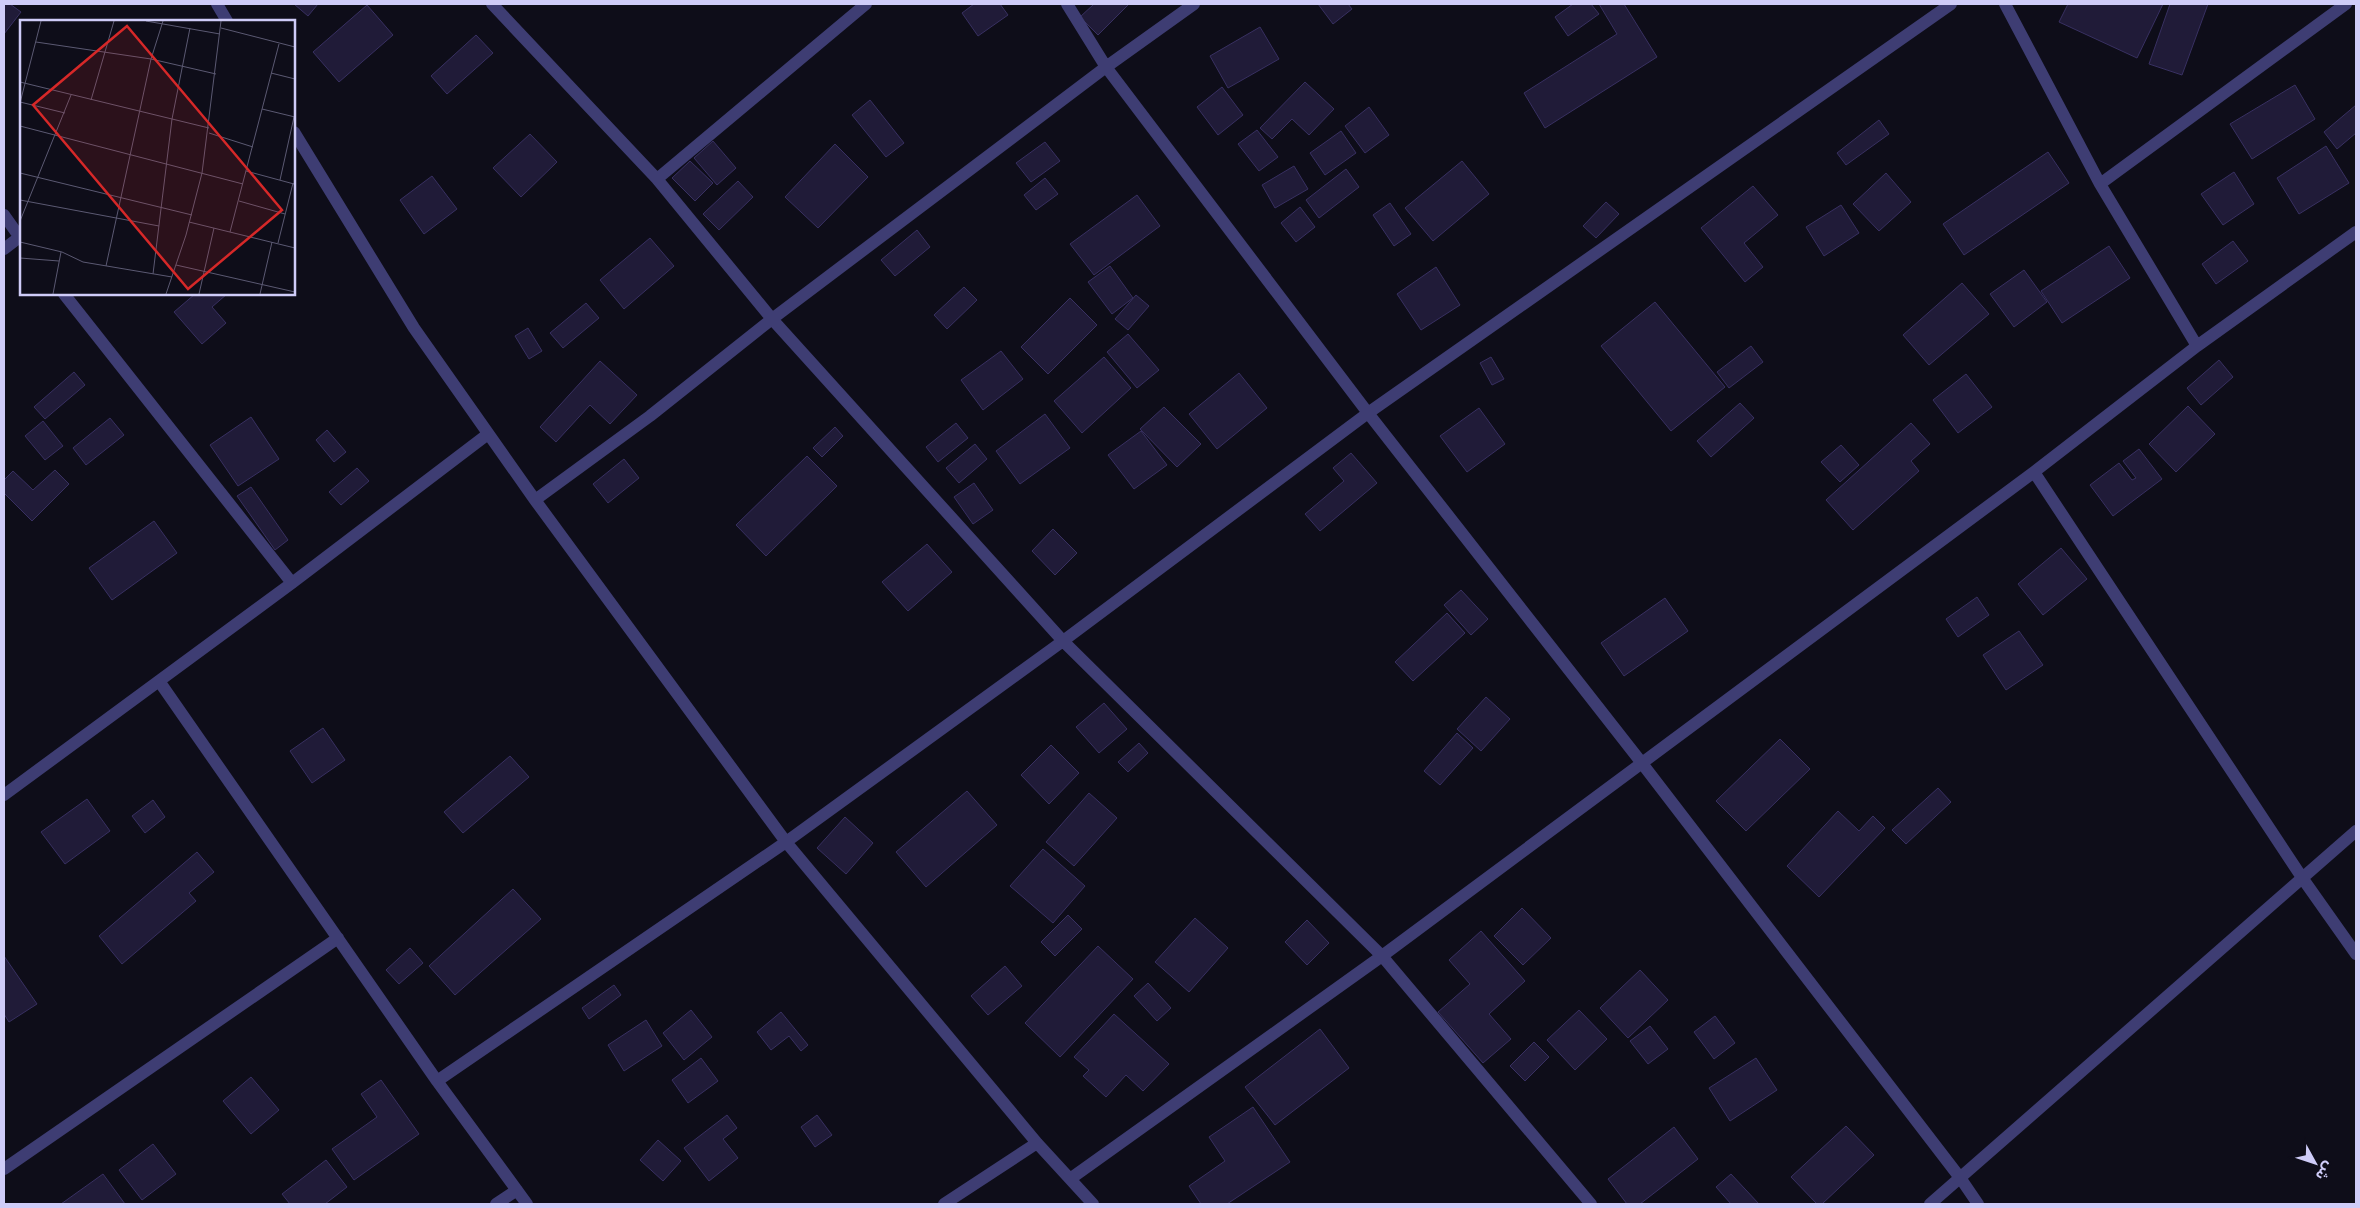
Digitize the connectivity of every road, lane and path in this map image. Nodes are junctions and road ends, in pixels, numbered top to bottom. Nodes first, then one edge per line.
1 (217, 4) edge
2 (492, 4) edge
3 (866, 4) edge
4 (1067, 4) edge
5 (1194, 4) edge
6 (1951, 4) edge
7 (2005, 4) edge
8 (2346, 4) edge
9 (226, 20) edge
10 (1106, 67) junction
11 (295, 134) edge
12 (657, 179) junction
13 (2100, 184) junction
14 (4, 215) edge
15 (2356, 232) edge
16 (20, 236) edge
17 (20, 238) edge
18 (4, 249) edge
19 (65, 295) edge
20 (772, 319) junction
21 (2197, 346) junction
22 (1368, 413) junction
23 (488, 434) junction
24 (2034, 472) junction
25 (535, 500) junction
26 (292, 583) junction
27 (1063, 641) junction
28 (159, 681) junction
29 (1641, 762) junction
30 (4, 795) edge
31 (2356, 832) edge
32 (786, 842) junction
33 (2303, 879) junction
34 (338, 938) junction
35 (2356, 954) edge
36 (1382, 956) junction
37 (437, 1080) junction
38 (1037, 1143) junction
39 (4, 1168) edge
40 (1070, 1179) junction
41 (1961, 1179) junction
42 (517, 1190) junction
43 (496, 1204) edge
44 (527, 1204) edge
45 (944, 1204) edge
46 (1093, 1204) edge
47 (1591, 1204) edge
48 (1930, 1204) edge
49 (1978, 1204) edge

1 - 9 street
2 - 12 street
3 - 12 street
4 - 10 street
5 - 10 street
6 - 22 street
7 - 13 street
8 - 13 street
10 - 20 street
10 - 22 street
11 - 23 street
12 - 20 street
13 - 21 street
14 - 16 street
15 - 21 street
17 - 18 street
19 - 26 street
20 - 25 street
20 - 27 street
21 - 24 street
22 - 27 street
22 - 29 street
23 - 25 street
23 - 26 street
24 - 29 street
24 - 33 street
25 - 32 street
26 - 28 street
27 - 32 street
27 - 36 street
28 - 30 street
28 - 34 street
29 - 36 street
29 - 41 street
31 - 33 street
32 - 37 street
32 - 38 street
33 - 35 street
33 - 41 street
34 - 37 street
34 - 39 street
36 - 40 street
36 - 47 street
37 - 42 street
38 - 40 street
38 - 45 street
40 - 46 street
41 - 48 street
41 - 49 street
42 - 43 street
42 - 44 street

